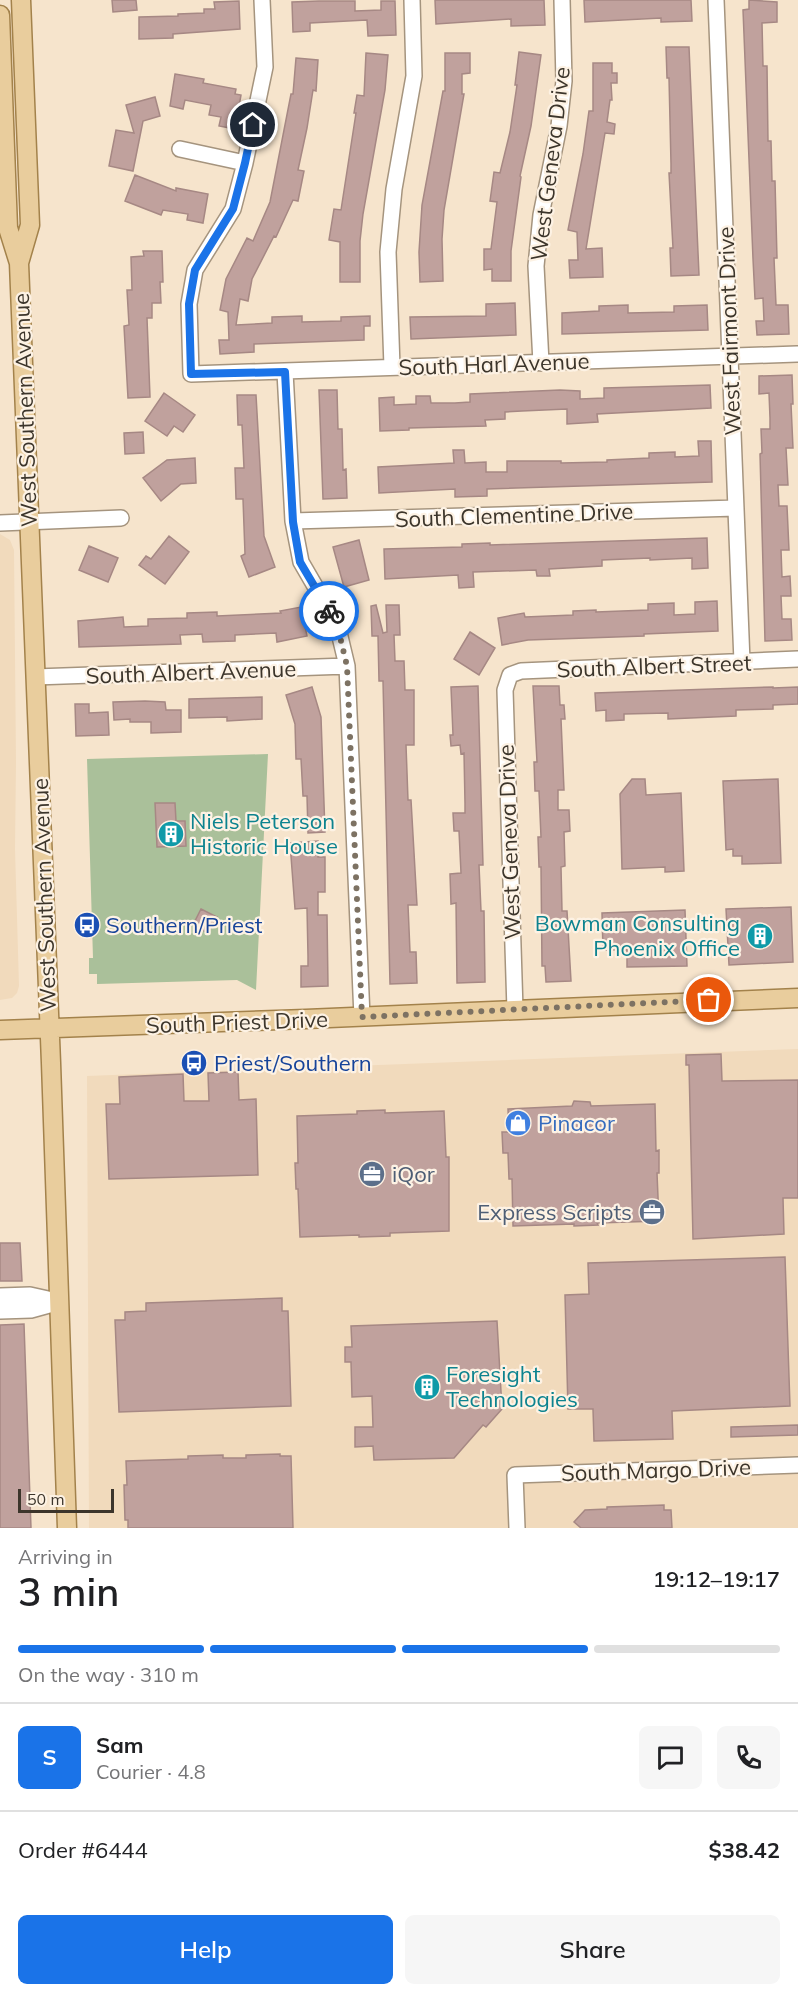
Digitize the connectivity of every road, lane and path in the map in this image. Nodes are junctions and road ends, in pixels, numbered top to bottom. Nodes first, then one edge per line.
1 (21, 0) edge
2 (262, 0) edge
3 (412, 0) edge
4 (562, 0) edge
5 (716, 0) edge
6 (0, 15) edge
7 (180, 148) dead end
8 (245, 163) junction
9 (19, 263) junction
10 (797, 354) edge
11 (730, 356) junction
12 (541, 363) junction
13 (392, 367) junction
14 (285, 372) junction
15 (736, 508) junction
16 (121, 518) dead end
17 (29, 521) junction
18 (293, 522) junction
19 (0, 523) edge
20 (798, 659) edge
21 (742, 662) junction
22 (347, 666) junction
23 (510, 675) joint
24 (35, 677) junction
25 (798, 998) edge
26 (515, 1010) junction
27 (362, 1017) junction
28 (49, 1029) junction
29 (0, 1030) edge
30 (0, 1296) edge
31 (60, 1302) junction
32 (0, 1311) edge
33 (798, 1465) edge
34 (67, 1528) edge
35 (517, 1528) edge

1 - 9 main road, West Southern Avenue
2 - 8 street
3 - 13 street
4 - 12 street, West Geneva Drive
5 - 11 street, West Fairmont Drive
6 - 9 main road, West Southern Avenue
7 - 8 street
8 - 14 street, South Harl Avenue
9 - 17 main road, West Southern Avenue
10 - 11 street, South Harl Avenue
11 - 12 street, South Harl Avenue
11 - 15 street, West Fairmont Drive
12 - 13 street, South Harl Avenue
13 - 14 street, South Harl Avenue
14 - 18 street
15 - 18 street, South Clementine Drive
15 - 21 street, West Fairmont Drive
16 - 17 street
17 - 19 street
17 - 24 main road, West Southern Avenue
18 - 22 street
20 - 21 street, South Albert Street
21 - 23 street, South Albert Street
22 - 24 street, South Albert Avenue
22 - 27 street
23 - 26 street, West Geneva Drive
24 - 28 main road, West Southern Avenue
25 - 26 main road, South Priest Drive
26 - 27 main road, South Priest Drive
27 - 28 main road, South Priest Drive
28 - 29 main road, South Priest Drive
28 - 31 main road, West Southern Avenue
30 - 31 street
31 - 32 street
31 - 34 main road, West Southern Avenue
33 - 35 street, South Margo Drive

